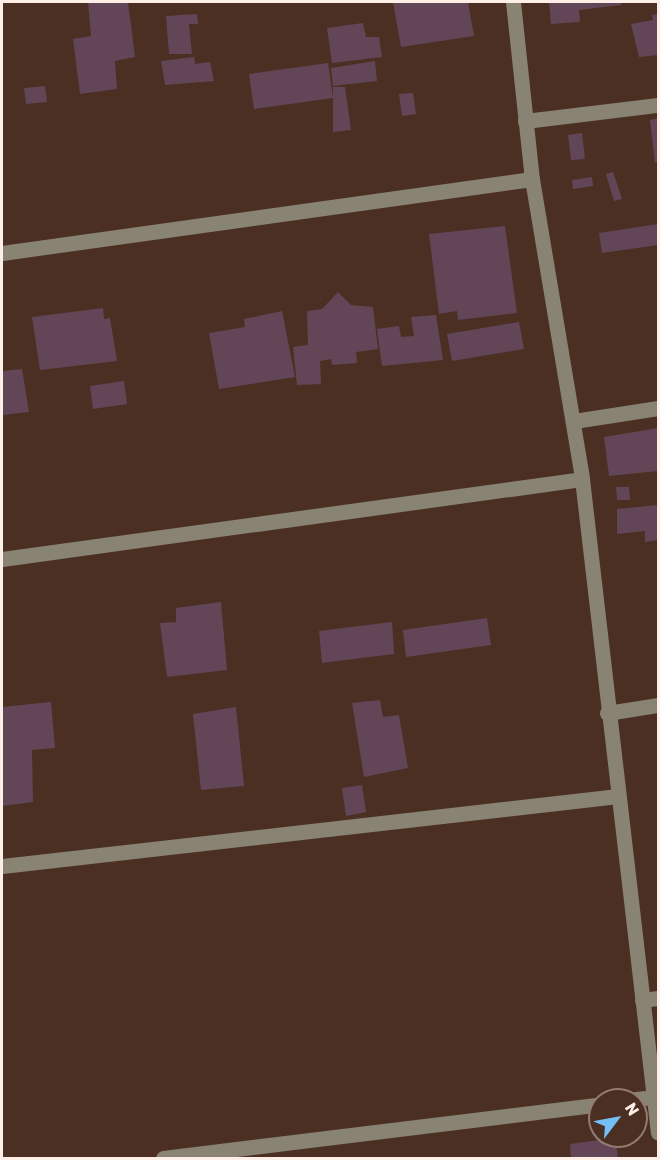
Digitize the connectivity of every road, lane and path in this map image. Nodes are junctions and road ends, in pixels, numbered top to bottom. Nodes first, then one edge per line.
1 (513, 2) edge
2 (658, 105) edge
3 (525, 121) junction
4 (532, 179) junction
5 (2, 253) edge
6 (658, 408) edge
7 (574, 421) junction
8 (582, 479) junction
9 (2, 559) edge
10 (658, 705) edge
11 (607, 713) junction
12 (618, 796) junction
13 (2, 866) edge
14 (658, 998) edge
15 (642, 1000) junction
16 (654, 1097) junction
17 (648, 1098) edge
18 (588, 1105) edge
19 (658, 1133) edge
20 (163, 1158) edge

1 - 3 street
2 - 3 street
3 - 4 street
4 - 5 street
4 - 7 street
6 - 7 street
7 - 8 street
8 - 9 street
8 - 11 street
10 - 11 street
11 - 12 street
12 - 13 street
12 - 15 street
14 - 15 street
15 - 16 street
16 - 17 street
16 - 19 street
18 - 20 street

